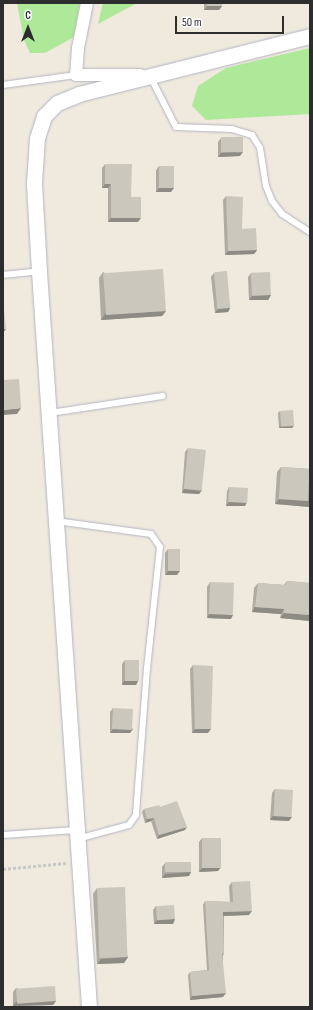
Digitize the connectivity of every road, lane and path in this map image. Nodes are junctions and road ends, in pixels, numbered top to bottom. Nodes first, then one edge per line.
1 (88, 3) edge
2 (310, 36) edge
3 (76, 74) junction
4 (149, 75) junction
5 (3, 85) edge
6 (310, 232) edge
7 (39, 271) junction
8 (3, 275) edge
9 (163, 396) dead end
10 (48, 413) junction
11 (55, 521) junction
12 (3, 835) edge
13 (76, 835) junction
14 (78, 862) junction
15 (3, 869) edge
16 (89, 1007) edge

1 - 3 street
2 - 4 street
3 - 4 street
3 - 5 lane
4 - 6 lane
4 - 7 street
7 - 8 lane
7 - 10 street
9 - 10 lane
10 - 11 street
11 - 13 street
11 - 13 lane
12 - 13 lane
13 - 14 street
14 - 15 path
14 - 16 street

